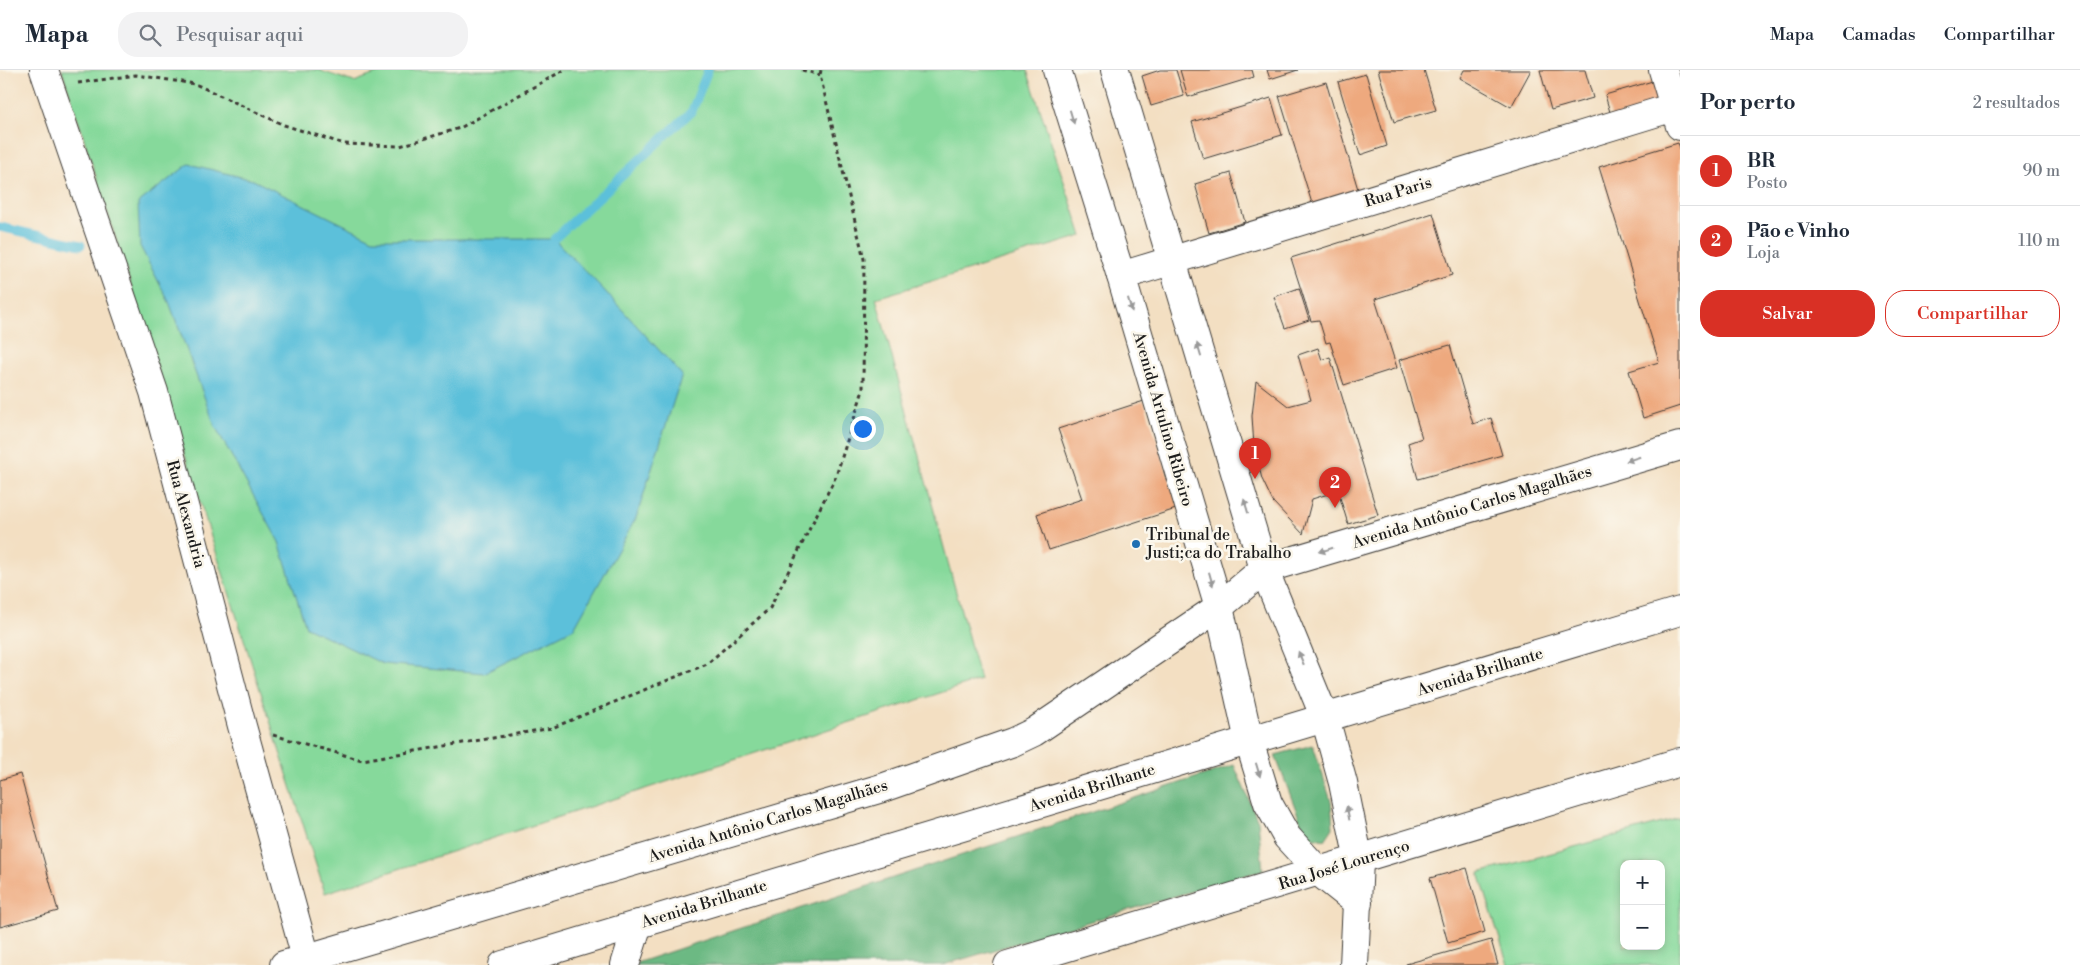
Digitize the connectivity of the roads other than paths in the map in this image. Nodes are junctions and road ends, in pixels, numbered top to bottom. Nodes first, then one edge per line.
1 (1057, 70) edge
2 (1115, 70) edge
3 (1664, 70) edge
4 (47, 79) edge
5 (1677, 117) edge
6 (1172, 262) junction
7 (1121, 276) junction
8 (1680, 446) edge
9 (1264, 569) junction
10 (1219, 607) junction
11 (1680, 611) edge
12 (1325, 718) junction
13 (1249, 741) junction
14 (1680, 762) edge
15 (1359, 861) junction
16 (1319, 872) junction
17 (1358, 902) junction
18 (638, 924) junction
19 (299, 963) edge
20 (503, 965) edge
21 (625, 965) edge
22 (1008, 965) edge
23 (1354, 965) edge

1 -> 7 street, Avenida Artulino Ribeiro
2 - 6 street
3 - 5 street
4 - 19 street, Rua Alexandria
5 - 6 street, Rua Paris
6 - 7 street, Rua Paris
9 -> 6 street
7 -> 10 street, Avenida Artulino Ribeiro
8 -> 9 street, Avenida Antônio Carlos Magalhães
9 - 10 street, Avenida Antônio Carlos Magalhães
12 -> 9 street
10 - 13 street, Avenida Artulino Ribeiro
10 - 19 street, Avenida Antônio Carlos Magalhães
11 - 12 street, Avenida Brilhante
12 - 13 street, Avenida Brilhante
15 -> 12 street
13 -> 16 street, Avenida Artulino Ribeiro
13 - 18 street, Avenida Brilhante
14 - 15 street, Rua José Lourenço
15 - 16 street, Rua José Lourenço
15 - 17 street
16 - 17 street, Avenida Artulino Ribeiro
16 - 22 street, Rua José Lourenço
17 - 23 street
18 - 20 street, Avenida Brilhante
18 - 21 street

